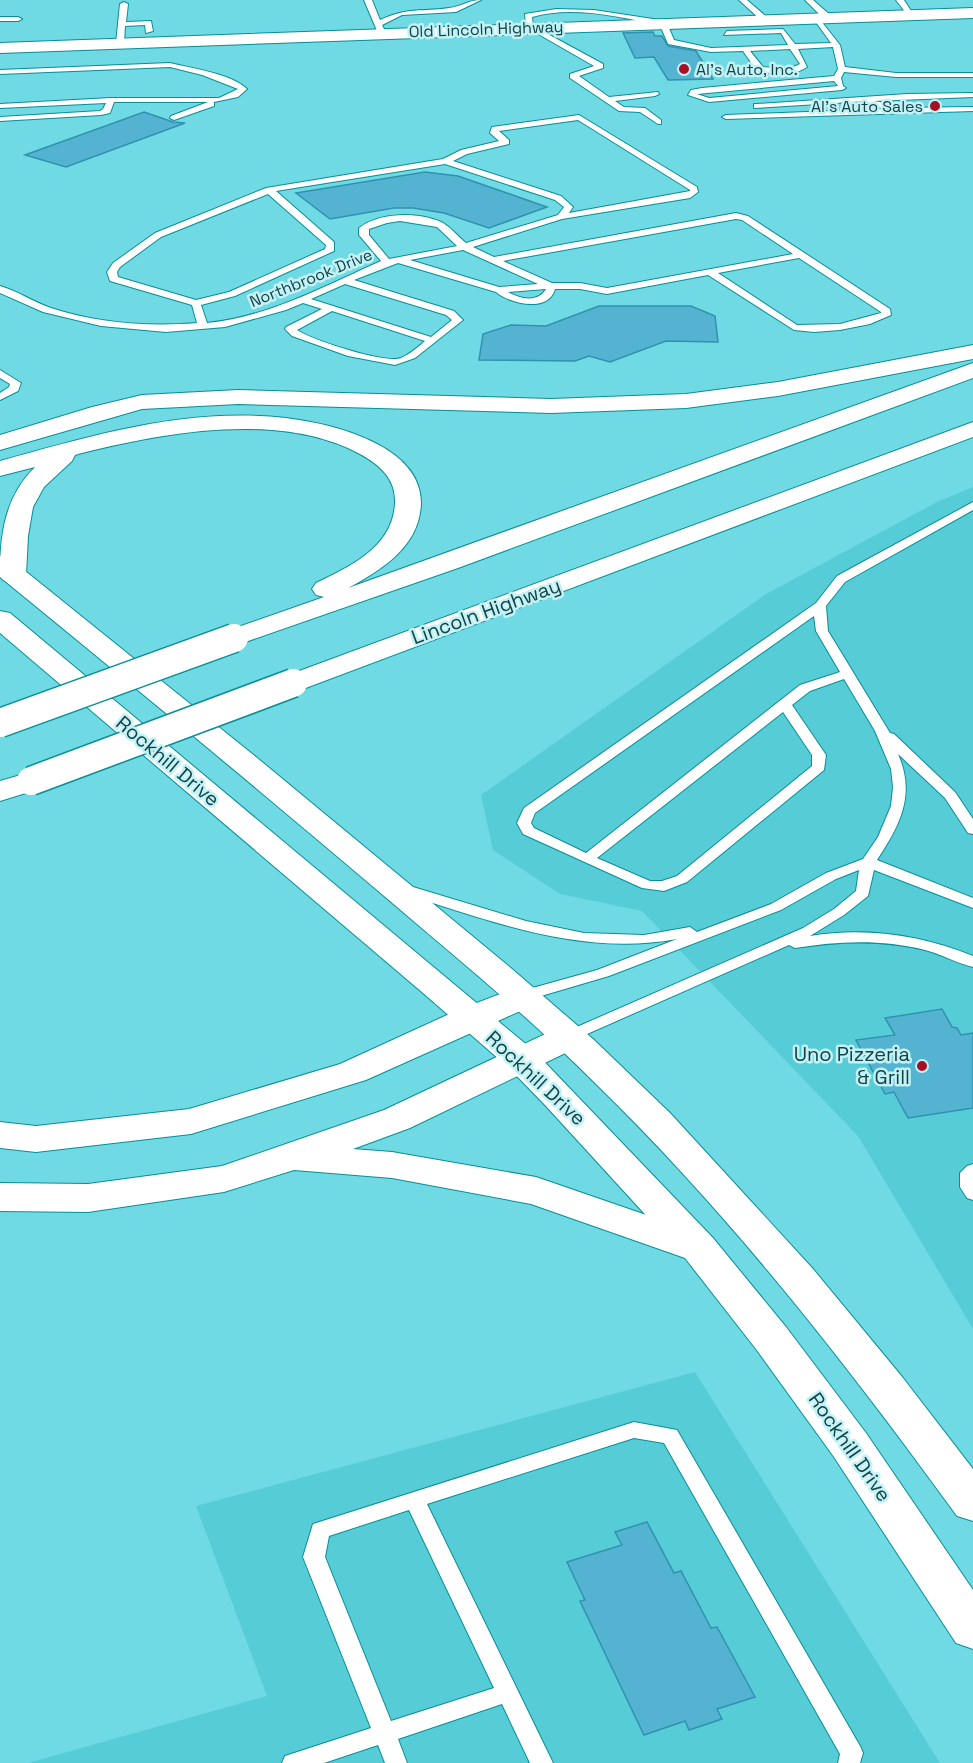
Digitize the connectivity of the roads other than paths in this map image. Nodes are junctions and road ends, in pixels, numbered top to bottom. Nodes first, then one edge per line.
1 (369, 0) edge
2 (477, 0) edge
3 (743, 0) edge
4 (809, 0) edge
5 (900, 0) edge
6 (124, 4) dead end
7 (973, 13) edge
8 (912, 15) junction
9 (822, 18) junction
10 (0, 19) edge
11 (18, 19) dead end
12 (765, 19) junction
13 (663, 23) junction
14 (122, 24) junction
15 (530, 27) junction
16 (380, 28) junction
17 (149, 31) dead end
18 (727, 33) dead end
19 (120, 43) junction
20 (836, 45) junction
21 (794, 47) junction
22 (0, 48) edge
23 (745, 49) junction
24 (842, 69) junction
25 (0, 72) edge
26 (973, 75) edge
27 (837, 78) junction
28 (842, 88) junction
29 (655, 94) dead end
30 (973, 95) edge
31 (608, 99) junction
32 (860, 99) junction
33 (111, 100) junction
34 (220, 100) junction
35 (0, 106) edge
36 (720, 108) dead end
37 (973, 109) edge
38 (890, 111) junction
39 (60, 116) junction
40 (726, 117) dead end
41 (0, 118) edge
42 (174, 118) dead end
43 (658, 122) dead end
44 (0, 126) edge
45 (445, 162) junction
46 (268, 190) junction
47 (725, 207) dead end
48 (736, 216) junction
49 (561, 217) junction
50 (464, 247) junction
51 (801, 255) junction
52 (400, 260) junction
53 (492, 260) junction
54 (387, 262) junction
55 (710, 272) junction
56 (346, 281) junction
57 (549, 286) junction
58 (1, 292) edge
59 (303, 300) junction
60 (196, 303) junction
61 (331, 308) junction
62 (203, 327) junction
63 (431, 340) junction
64 (973, 352) edge
65 (973, 370) edge
66 (0, 373) edge
67 (0, 397) edge
68 (973, 429) edge
69 (12, 436) edge
70 (0, 443) edge
71 (72, 449) junction
72 (0, 469) edge
73 (973, 505) edge
74 (6, 569) edge
75 (820, 606) junction
76 (0, 619) edge
77 (234, 638) junction
78 (848, 674) junction
79 (784, 704) junction
80 (0, 723) edge
81 (882, 731) junction
82 (0, 792) edge
83 (973, 830) edge
84 (587, 860) junction
85 (868, 862) junction
86 (392, 886) junction
87 (973, 903) edge
88 (776, 907) junction
89 (769, 948) junction
90 (973, 962) edge
91 (524, 996) junction
92 (471, 1018) junction
93 (569, 1037) junction
94 (521, 1059) junction
95 (0, 1135) edge
96 (290, 1158) junction
97 (973, 1170) edge
98 (973, 1194) edge
99 (0, 1197) edge
100 (699, 1248) junction
101 (415, 1500) junction
102 (973, 1503) edge
103 (973, 1629) edge
104 (508, 1693) junction
105 (384, 1734) junction
106 (293, 1763) edge
107 (396, 1763) edge
108 (542, 1763) edge
109 (849, 1763) edge

1 - 16 lane
2 - 16 lane
3 - 12 lane
4 - 9 lane
5 - 8 lane
6 - 14 lane
7 - 8 main road, Old Lincoln Highway
8 - 9 main road, Old Lincoln Highway
9 - 12 main road, Old Lincoln Highway
9 - 20 lane
10 - 11 lane
12 - 13 main road, Old Lincoln Highway
13 - 15 main road, Old Lincoln Highway
13 - 23 lane
14 - 17 lane
14 - 19 lane
15 - 16 main road, Old Lincoln Highway
15 - 31 lane
16 - 19 main road, Old Lincoln Highway
18 - 21 lane
19 - 22 main road, Old Lincoln Highway
20 - 21 lane
20 - 24 lane
21 - 23 lane
21 - 23 lane
24 - 26 lane
24 - 27 lane
25 - 34 lane
27 - 28 lane
27 - 28 lane
28 - 32 lane
29 - 31 lane
30 - 32 lane
31 - 43 lane
32 - 36 lane
32 - 38 lane
33 - 34 lane
33 - 35 lane
33 - 39 lane
34 - 42 lane
37 - 38 lane
38 - 40 lane
39 - 41 lane
39 - 44 lane
45 - 46 lane
45 - 49 lane
45 - 49 lane, Northbrook Drive
46 - 60 lane
46 - 60 lane
47 - 48 lane
48 - 51 lane
48 - 53 lane
49 - 50 lane, Northbrook Drive
50 - 52 lane, Northbrook Drive
50 - 53 lane
50 - 54 lane
51 - 55 lane
51 - 55 lane
52 - 54 lane, Northbrook Drive
52 - 57 lane
53 - 57 lane
54 - 56 lane, Northbrook Drive
55 - 57 lane
56 - 59 lane, Northbrook Drive
56 - 63 lane
58 - 62 lane, Northbrook Drive
59 - 61 lane
59 - 62 lane, Northbrook Drive
60 - 62 lane
61 - 63 lane
61 - 63 lane
64 - 69 main road
65 - 77 main road
66 - 67 lane
68 - 82 main road, Lincoln Highway, bridge
69 - 70 main road
71 - 72 main road
71 - 74 main road
71 - 77 main road
73 - 75 lane
74 - 86 main road
75 - 78 lane
75 - 84 lane
76 - 92 main road, Rockhill Drive
77 - 80 main road, bridge
78 - 79 lane
78 - 81 lane
79 - 84 lane
79 - 84 lane
81 - 83 lane
81 - 85 lane
85 - 87 lane
85 - 88 lane
85 - 89 lane
86 - 88 lane
86 - 91 main road
88 - 91 lane
89 - 90 lane
89 - 93 lane
91 - 92 main road
91 - 93 main road
92 - 94 main road, Rockhill Drive
92 - 95 main road
93 - 94 main road
93 - 102 main road
94 - 96 main road
94 - 100 main road, Rockhill Drive
96 - 99 main road
96 - 100 main road
97 - 98 lane
100 - 103 main road, Rockhill Drive
101 - 104 lane
101 - 105 lane
101 - 109 lane
104 - 105 lane
104 - 108 lane
105 - 106 lane
105 - 107 lane

